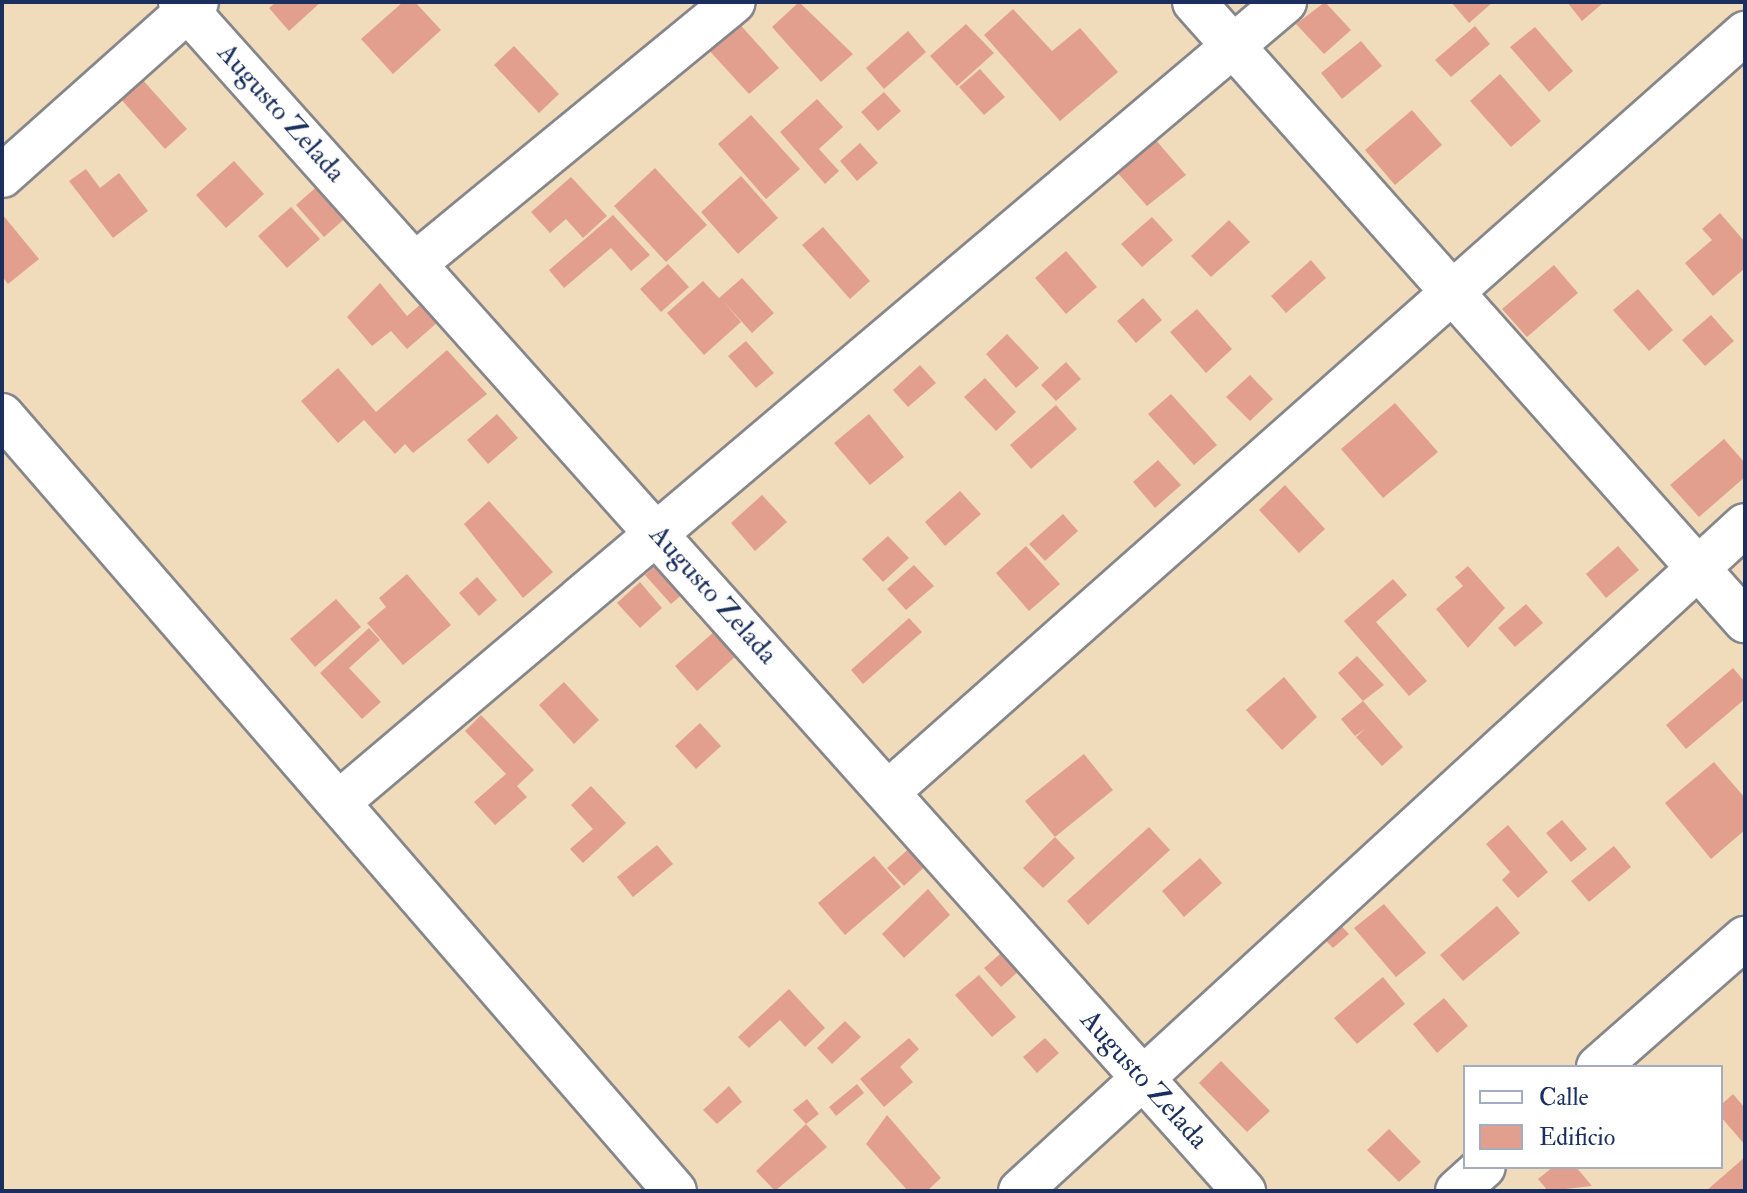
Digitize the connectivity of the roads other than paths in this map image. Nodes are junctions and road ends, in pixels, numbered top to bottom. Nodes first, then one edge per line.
1 (734, 2) edge
2 (1194, 2) edge
3 (1285, 2) edge
4 (188, 5) edge
5 (1745, 33) edge
6 (1235, 48) junction
7 (2, 176) edge
8 (416, 263) junction
9 (1452, 290) junction
10 (2, 415) edge
11 (1745, 525) edge
12 (658, 533) junction
13 (1697, 569) junction
14 (1745, 621) edge
15 (888, 792) junction
16 (339, 802) junction
17 (1745, 938) edge
18 (1600, 1065) edge
19 (1144, 1081) junction
20 (1482, 1169) edge
21 (675, 1191) edge
22 (1020, 1191) edge
23 (1244, 1191) edge
24 (1457, 1191) edge

1 - 8 street
2 - 6 street
3 - 6 street
4 - 7 street
4 - 8 street, Augusto Zelada
5 - 9 street
6 - 9 street
6 - 12 street
8 - 12 street, Augusto Zelada
9 - 13 street
9 - 15 street
10 - 16 street
11 - 13 street
12 - 15 street, Augusto Zelada
12 - 16 street
13 - 14 street
13 - 19 street
15 - 19 street, Augusto Zelada
16 - 21 street
17 - 18 street
19 - 22 street
19 - 23 street, Augusto Zelada
20 - 24 street

